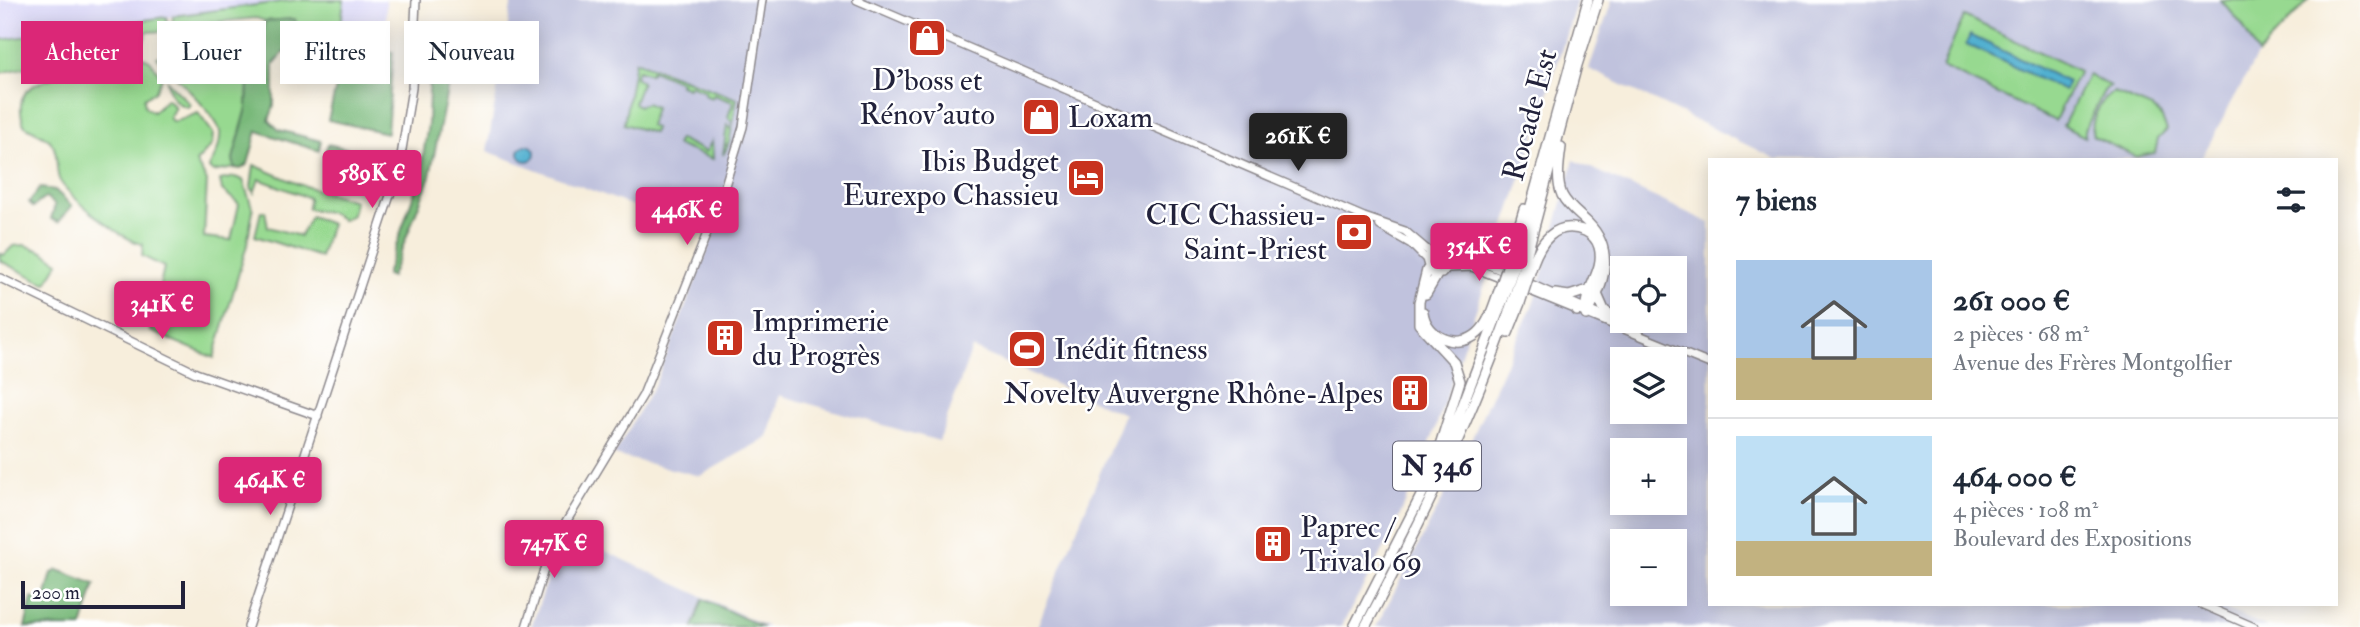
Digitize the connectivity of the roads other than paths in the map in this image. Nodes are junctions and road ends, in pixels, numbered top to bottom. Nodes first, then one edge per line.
1 (416, 0) edge
2 (762, 0) edge
3 (857, 0) edge
4 (1588, 0) edge
5 (1598, 0) edge
6 (1561, 125) junction
7 (1429, 256) junction
8 (1446, 257) junction
9 (1520, 264) junction
10 (1448, 268) junction
11 (1427, 270) junction
12 (1437, 275) junction
13 (0, 278) edge
14 (1588, 290) junction
15 (1597, 294) junction
16 (1555, 295) junction
17 (1509, 299) junction
18 (1583, 312) junction
19 (1610, 315) edge
20 (1610, 320) edge
21 (1640, 333) edge
22 (1663, 345) junction
23 (1708, 363) edge
24 (317, 416) junction
25 (1420, 502) junction
26 (2206, 606) edge
27 (248, 627) edge
28 (526, 627) edge
29 (1354, 627) edge
30 (1365, 627) edge
31 (2254, 627) edge

1 - 24 street
2 - 28 street
3 - 7 street
4 - 9 highway, Rocade Est
5 - 6 highway, Rocade Est / N 346
6 - 9 highway, Rocade Est / N 346
6 - 15 highway
7 - 8 street
7 - 11 street
8 - 10 street
8 - 16 street
9 - 14 highway
9 - 17 highway, Rocade Est / N 346, bridge
9 - 17 highway, bridge
10 - 12 street
10 - 18 street
11 - 12 street
11 - 25 highway
12 - 17 highway
13 - 24 street
14 - 16 highway
14 - 18 highway
15 - 18 highway
15 - 19 highway
16 - 18 street
17 - 25 highway, Rocade Est / N 346
17 - 30 highway, Rocade Est / N 346
18 - 20 street
18 - 22 street
21 - 22 street
22 - 23 street
24 - 27 street
25 - 29 highway, Rocade Est / N 346
26 - 31 street

